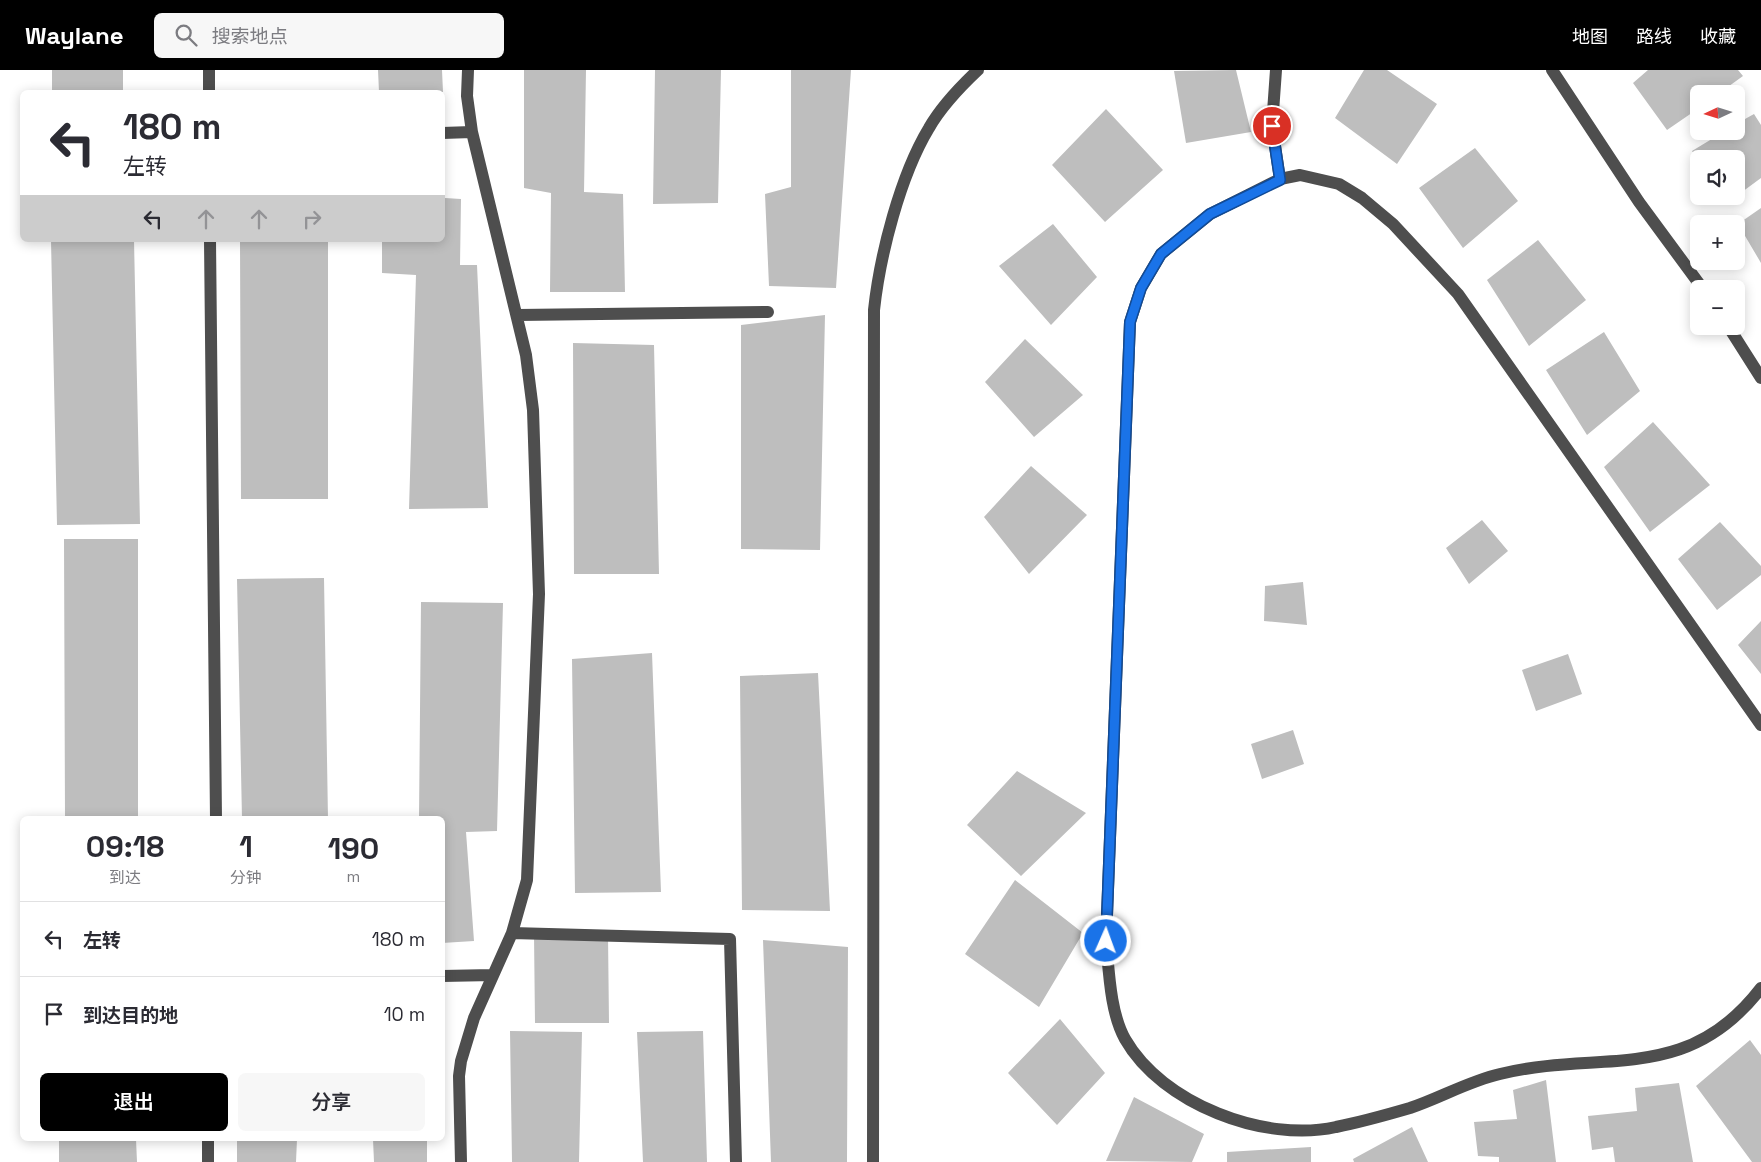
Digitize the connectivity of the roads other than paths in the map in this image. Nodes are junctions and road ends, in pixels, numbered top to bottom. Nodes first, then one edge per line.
1 (209, 70) edge
2 (468, 70) edge
3 (1276, 70) edge
4 (1552, 70) edge
5 (972, 72) edge
6 (209, 90) edge
7 (472, 132) junction
8 (445, 133) edge
9 (1280, 180) junction
10 (210, 242) edge
11 (1696, 280) edge
12 (768, 312) dead end
13 (518, 315) junction
14 (1734, 335) edge
15 (1761, 378) edge
16 (1761, 726) edge
17 (216, 816) edge
18 (512, 933) junction
19 (493, 975) junction
20 (445, 976) edge
21 (1761, 988) edge
22 (208, 1141) edge
23 (208, 1162) edge
24 (460, 1162) edge
25 (736, 1162) edge
26 (874, 1162) edge

1 - 6 street
2 - 7 street
3 - 9 street
4 - 11 street
5 - 26 street
7 - 8 street
7 - 13 street
9 - 16 street
9 - 21 street
10 - 17 street
12 - 13 street
13 - 18 street
14 - 15 street
18 - 19 street
18 - 25 street
19 - 20 street
19 - 24 street
22 - 23 street

